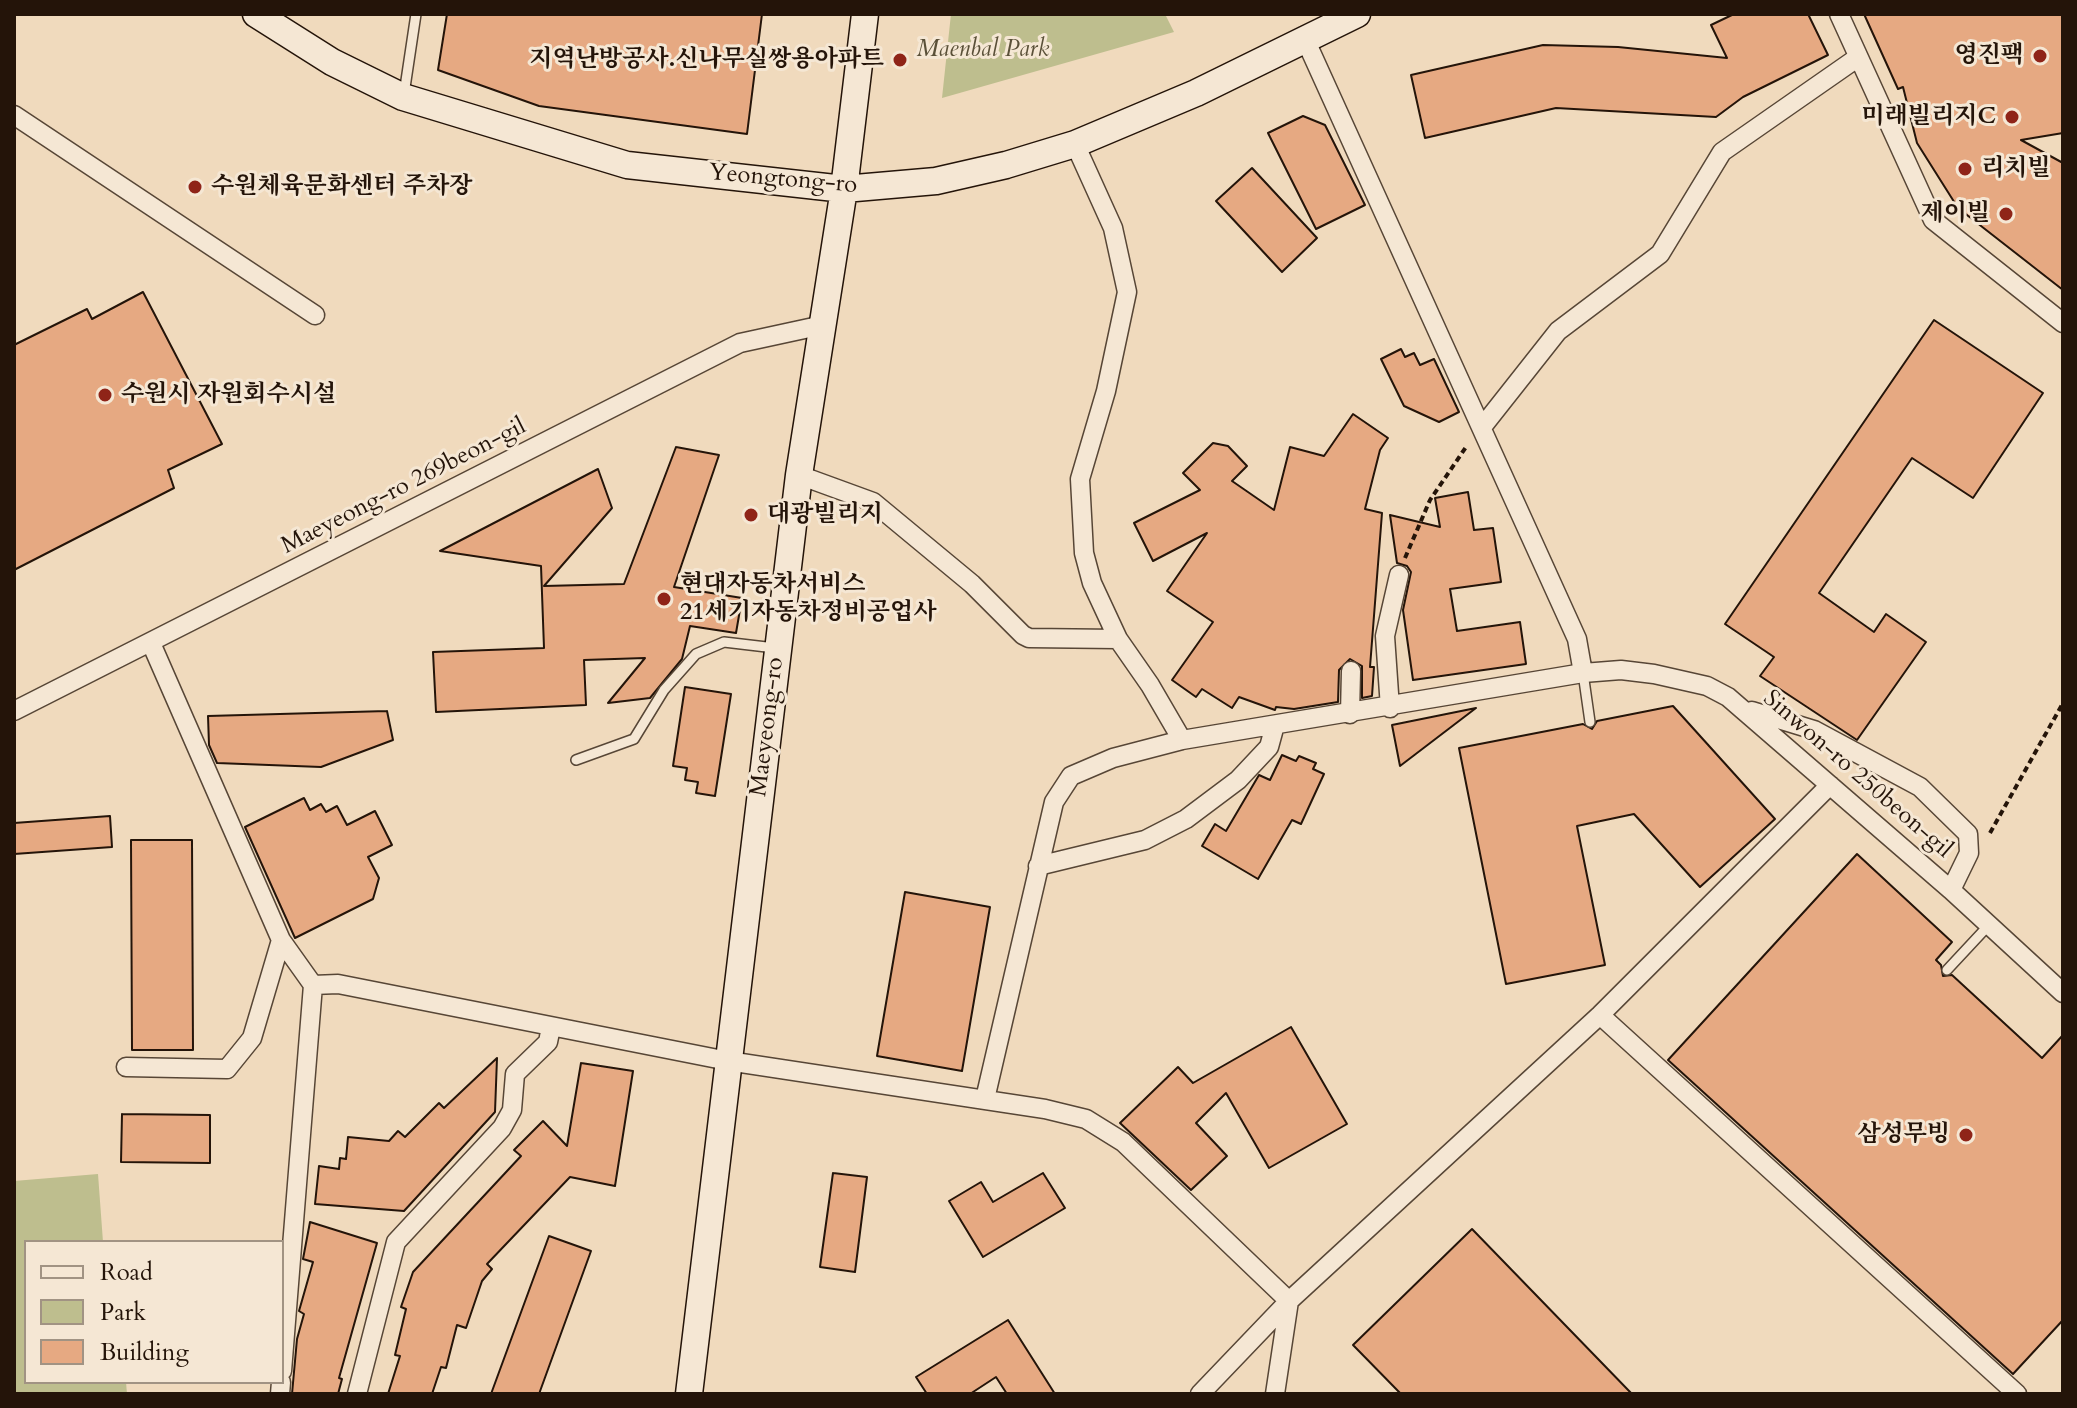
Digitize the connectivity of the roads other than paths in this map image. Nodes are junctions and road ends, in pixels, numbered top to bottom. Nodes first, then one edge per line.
1 (256, 14) edge
2 (416, 14) edge
3 (865, 14) edge
4 (1357, 14) edge
5 (1839, 14) edge
6 (1305, 39) junction
7 (1857, 58) junction
8 (403, 97) junction
9 (14, 115) edge
10 (1075, 144) junction
11 (844, 189) junction
12 (315, 315) dead end
13 (2063, 323) edge
14 (823, 325) junction
15 (1483, 426) junction
16 (799, 475) junction
17 (1399, 575) road end
18 (1118, 639) junction
19 (151, 643) junction
20 (778, 648) junction
21 (1351, 671) dead end
22 (1583, 673) junction
23 (1390, 708) junction
24 (1747, 709) junction
25 (14, 711) edge
26 (1350, 714) junction
27 (1590, 722) dead end
28 (1275, 725) junction
29 (1182, 740) junction
30 (576, 760) dead end
31 (1830, 785) junction
32 (1038, 866) junction
33 (1951, 890) junction
34 (1988, 926) junction
35 (281, 940) junction
36 (1947, 970) dead end
37 (313, 985) junction
38 (2063, 993) edge
39 (1600, 1015) junction
40 (551, 1027) junction
41 (728, 1061) junction
42 (126, 1067) dead end
43 (985, 1099) junction
44 (1289, 1301) junction
45 (284, 1346) edge
46 (357, 1394) edge
47 (689, 1394) edge
48 (1200, 1394) edge
49 (1275, 1394) edge
50 (2017, 1394) edge

1 - 8 street, Yeongtong-ro
2 - 8 lane
3 - 11 street, Maeyeong-ro
4 - 6 street, Yeongtong-ro
5 - 7 street
6 - 10 street, Yeongtong-ro
6 - 15 street
7 - 13 street
7 - 15 street
8 - 11 street, Yeongtong-ro
9 - 12 street
10 - 11 street, Yeongtong-ro
10 - 18 street
11 - 14 street, Maeyeong-ro
14 - 16 street, Maeyeong-ro
14 - 19 street, Maeyeong-ro 269beon-gil
15 - 22 street
16 - 18 street
16 - 20 street, Maeyeong-ro
17 - 23 street
18 - 29 street
19 - 25 street, Maeyeong-ro 269beon-gil
19 - 35 street
20 - 30 lane
20 - 41 street, Maeyeong-ro
21 - 26 street
22 - 23 street, Sinwon-ro 250beon-gil
22 - 24 street, Sinwon-ro 250beon-gil
22 - 27 lane
23 - 26 street, Sinwon-ro 250beon-gil
24 - 31 street, Sinwon-ro 250beon-gil
24 - 33 street
26 - 28 street, Sinwon-ro 250beon-gil
28 - 29 street, Sinwon-ro 250beon-gil
28 - 32 street
29 - 32 street, Sinwon-ro 250beon-gil
31 - 33 street, Sinwon-ro 250beon-gil
31 - 39 street
32 - 43 street, Sinwon-ro 250beon-gil
33 - 34 street, Sinwon-ro 250beon-gil
34 - 36 lane
34 - 38 street, Sinwon-ro 250beon-gil
35 - 37 street
35 - 42 street
37 - 40 street
37 - 45 street
39 - 44 street
39 - 50 street
40 - 41 street
40 - 46 street
41 - 43 street
41 - 47 street, Maeyeong-ro
43 - 44 street
44 - 48 street
44 - 49 street

